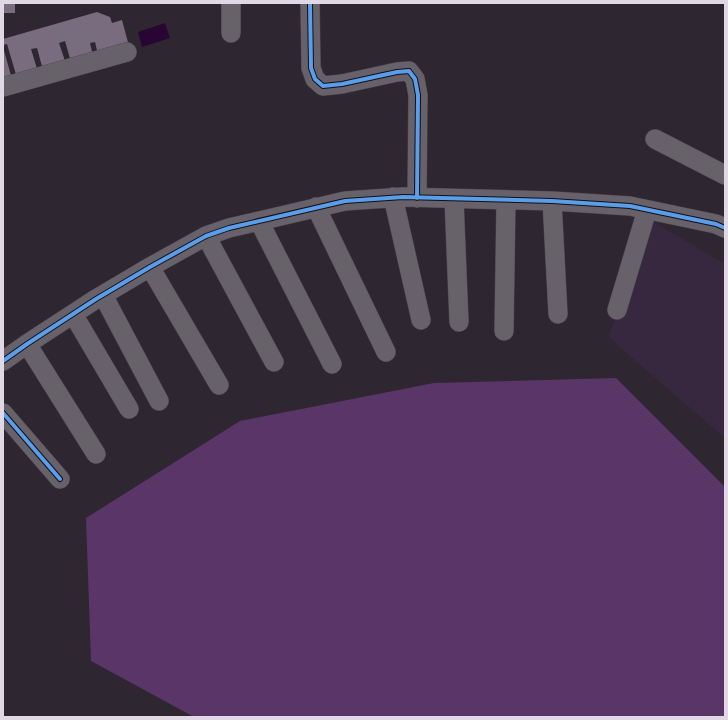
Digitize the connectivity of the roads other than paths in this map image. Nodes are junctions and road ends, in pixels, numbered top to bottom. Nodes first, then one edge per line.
1 (231, 3) edge
2 (310, 3) edge
3 (231, 33) dead end
4 (127, 52) dead end
5 (3, 87) edge
6 (655, 139) dead end
7 (725, 175) edge
8 (393, 197) junction
9 (417, 198) junction
10 (454, 199) junction
11 (506, 200) junction
12 (552, 201) junction
13 (316, 207) junction
14 (647, 210) junction
15 (259, 221) junction
16 (725, 228) edge
17 (206, 236) junction
18 (150, 267) junction
19 (103, 295) junction
20 (617, 310) dead end
21 (73, 314) junction
22 (558, 314) dead end
23 (421, 320) dead end
24 (459, 322) dead end
25 (504, 331) dead end
26 (27, 344) junction
27 (386, 352) dead end
28 (3, 361) edge
29 (274, 362) dead end
30 (332, 364) dead end
31 (219, 385) dead end
32 (159, 401) dead end
33 (129, 409) dead end
34 (4, 417) edge
35 (96, 454) dead end
36 (60, 479) dead end

1 - 3 street
2 - 9 street
4 - 5 street
6 - 7 street
8 - 9 street
8 - 13 street
8 - 23 street
9 - 10 street
10 - 11 street
10 - 24 street
11 - 12 street
11 - 25 street
12 - 14 street
12 - 22 street
13 - 15 street
13 - 27 street
14 - 16 street
14 - 20 street
15 - 17 street
15 - 30 street
17 - 18 street
17 - 29 street
18 - 19 street
18 - 31 street
19 - 21 street
19 - 32 street
21 - 26 street
21 - 33 street
26 - 28 street
26 - 35 street
34 - 36 street

